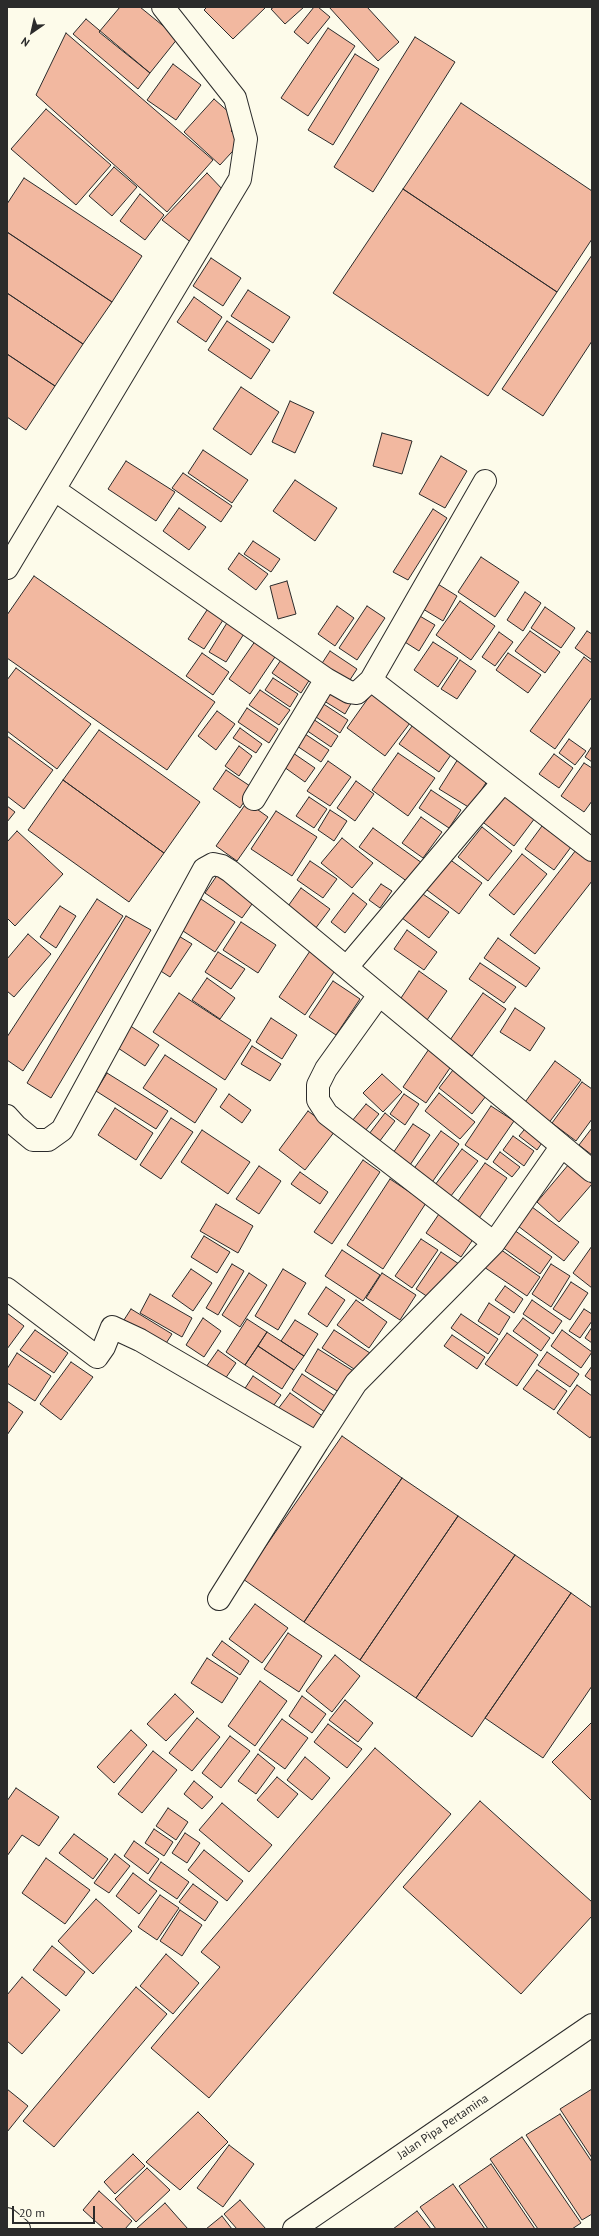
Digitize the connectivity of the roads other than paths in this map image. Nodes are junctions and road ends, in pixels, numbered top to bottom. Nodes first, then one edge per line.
1 (163, 7) edge
2 (485, 481) dead end
3 (55, 490) junction
4 (7, 568) edge
5 (326, 679) junction
6 (371, 680) junction
7 (503, 782) junction
8 (254, 799) dead end
9 (592, 850) edge
10 (347, 968) junction
11 (379, 995) junction
12 (10, 1125) edge
13 (561, 1147) junction
14 (592, 1171) edge
15 (494, 1243) junction
16 (7, 1289) edge
17 (317, 1443) junction
18 (218, 1599) dead end
19 (592, 2025) edge
20 (7, 2219) edge
21 (19, 2229) edge
22 (294, 2229) edge

1 - 3 street
2 - 6 street
3 - 4 street
3 - 5 street
5 - 6 street
5 - 8 street
6 - 7 street
7 - 9 street
7 - 10 street
10 - 11 street
10 - 12 street
11 - 13 street
11 - 15 street
13 - 14 street
13 - 15 street
15 - 17 street
16 - 17 street
17 - 18 street
19 - 22 street, Jalan Pipa Pertamina
20 - 21 street

